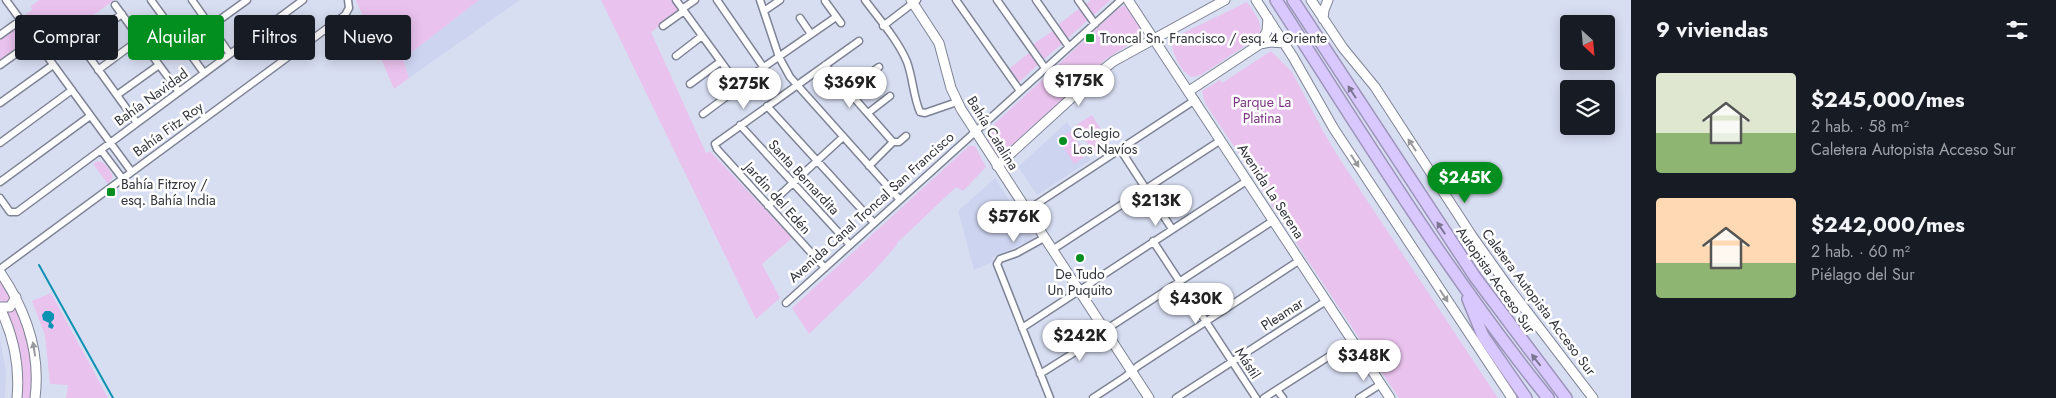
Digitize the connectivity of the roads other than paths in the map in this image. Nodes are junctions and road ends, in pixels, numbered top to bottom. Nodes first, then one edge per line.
1 (6, 0) edge
2 (151, 0) edge
3 (192, 0) edge
4 (246, 0) edge
5 (303, 0) edge
6 (348, 0) edge
7 (676, 0) edge
8 (694, 0) edge
9 (717, 0) edge
10 (760, 0) edge
11 (780, 0) edge
12 (865, 0) edge
13 (956, 0) edge
14 (996, 0) edge
15 (1036, 0) edge
16 (1078, 0) edge
17 (1121, 0) edge
18 (1128, 0) edge
19 (1224, 0) edge
20 (1256, 0) edge
21 (1276, 0) edge
22 (1292, 0) edge
23 (1311, 0) edge
24 (1328, 0) edge
25 (825, 1) dead end
26 (914, 1) edge
27 (115, 5) dead end
28 (683, 10) junction
29 (764, 11) junction
30 (122, 14) junction
31 (16, 15) edge
32 (203, 15) edge
33 (224, 16) edge
34 (118, 17) edge
35 (836, 17) junction
36 (800, 18) dead end
37 (1268, 18) junction
38 (1324, 19) junction
39 (128, 22) edge
40 (841, 23) dead end
41 (15, 24) edge
42 (1094, 24) junction
43 (663, 26) dead end
44 (884, 26) junction
45 (811, 34) junction
46 (0, 35) edge
47 (702, 36) junction
48 (1154, 38) junction
49 (859, 42) dead end
50 (1260, 44) junction
51 (1285, 44) junction
52 (224, 45) edge
53 (1069, 47) junction
54 (128, 48) edge
55 (15, 54) edge
56 (230, 54) junction
57 (676, 56) dead end
58 (779, 57) junction
59 (49, 60) edge
60 (91, 60) edge
61 (155, 60) edge
62 (720, 62) junction
63 (0, 65) edge
64 (53, 65) junction
65 (159, 65) junction
66 (825, 65) junction
67 (879, 67) dead end
68 (764, 68) junction
69 (1045, 68) junction
70 (98, 70) junction
71 (204, 73) junction
72 (690, 84) dead end
73 (738, 86) junction
74 (796, 86) junction
75 (72, 90) junction
76 (848, 90) junction
77 (1020, 91) junction
78 (1189, 91) junction
79 (179, 92) junction
80 (116, 95) junction
81 (890, 96) dead end
82 (1195, 100) junction
83 (957, 102) junction
84 (0, 104) edge
85 (767, 106) junction
86 (702, 114) dead end
87 (868, 114) junction
88 (90, 116) junction
89 (137, 123) junction
90 (740, 125) junction
91 (975, 132) junction
92 (906, 136) dead end
93 (843, 137) junction
94 (1221, 140) junction
95 (893, 142) junction
96 (0, 143) edge
97 (110, 143) junction
98 (1120, 149) junction
99 (101, 150) junction
100 (817, 160) junction
101 (869, 166) junction
102 (997, 166) junction
103 (131, 171) junction
104 (122, 178) junction
105 (1248, 180) junction
106 (0, 182) edge
107 (793, 183) junction
108 (1146, 189) junction
109 (0, 198) edge
110 (900, 200) junction
111 (768, 206) junction
112 (1026, 211) junction
113 (1274, 220) junction
114 (874, 223) junction
115 (1172, 229) junction
116 (1044, 238) junction
117 (1153, 241) junction
118 (850, 245) junction
119 (1052, 250) junction
120 (1300, 260) junction
121 (825, 268) junction
122 (0, 271) edge
123 (1459, 279) junction
124 (1180, 281) junction
125 (1079, 291) junction
126 (16, 298) junction
127 (1326, 301) junction
128 (786, 303) dead end
129 (0, 308) edge
130 (1206, 321) junction
131 (1022, 328) junction
132 (1105, 332) junction
133 (1353, 341) junction
134 (1232, 362) junction
135 (1132, 372) junction
136 (1040, 374) junction
137 (1381, 384) junction
138 (1277, 390) junction
139 (17, 398) edge
140 (35, 398) edge
141 (1050, 398) edge
142 (1092, 398) edge
143 (1149, 398) edge
144 (1176, 398) edge
145 (1256, 398) edge
146 (1264, 398) edge
147 (1283, 398) edge
148 (1359, 398) edge
149 (1390, 398) edge
150 (1512, 398) edge
151 (1526, 398) edge
152 (1548, 398) edge
153 (1566, 398) edge
154 (1593, 398) edge

1 - 31 street
2 - 71 street
3 - 32 street
4 - 33 street
5 - 56 street, Bahía Navidad
6 - 103 street, Bahía Fitz Roy
7 - 28 street
8 - 28 street
9 - 68 street
10 - 29 street
11 - 29 street
12 - 44 street
13 - 77 street
14 - 69 street
15 - 53 street
16 - 42 street
17 - 42 street, Avenida Canal Troncal San Francisco
18 - 48 main road, Avenida La Serena
19 - 48 main road
20 - 37 main road
21 - 123 highway, Autopista Acceso Sur
153 -> 22 highway, Autopista Acceso Sur
23 - 38 main road, Caletera Autopista Acceso Sur
24 - 38 main road
25 - 35 street
26 - 44 street
26 - 83 main road, Bahía Catalina
27 - 30 street
28 - 43 street
28 - 47 street
29 - 58 street
30 - 34 street
30 - 39 street
35 - 40 street
35 - 45 street
36 - 45 street
37 - 50 main road
37 - 51 main road
154 -> 38 main road, Caletera Autopista Acceso Sur
41 - 46 street
42 - 53 street, Avenida Canal Troncal San Francisco
44 - 83 street
45 - 58 street
47 - 57 street
47 - 62 street
48 - 78 main road, Avenida La Serena
48 - 102 main road
49 - 66 street
50 - 51 main road
50 - 78 main road
51 -> 150 main road
52 - 56 street
53 - 69 street, Avenida Canal Troncal San Francisco
54 - 70 street
55 - 63 street
56 - 71 street, Bahía Navidad
58 - 68 street
58 - 74 street
59 - 64 street
60 - 70 street
61 - 65 street
62 - 72 street
62 - 73 street
64 - 75 street
64 - 84 street
65 - 79 street
65 - 80 street
66 - 74 street
66 - 76 street
67 - 76 street
68 - 73 street
69 - 77 street, Avenida Canal Troncal San Francisco
70 - 80 street
71 - 79 street, Bahía Navidad
73 - 86 street
74 - 85 street
74 - 93 street
75 - 88 street
75 - 96 street
76 - 87 street
77 - 91 street, Avenida Canal Troncal San Francisco
78 - 82 main road, Avenida La Serena
79 - 89 street, Bahía Navidad
80 - 89 street
81 - 87 street
82 - 94 main road, Avenida La Serena
82 - 98 street
83 - 91 main road, Bahía Catalina
85 - 90 street
85 - 100 street
87 - 95 street
88 - 97 street
88 - 106 street
89 - 97 street, Bahía Navidad
90 - 107 street, Santa Bernardita
90 - 111 street, Jardin del Edén
91 - 102 main road, Bahía Catalina
91 - 110 street, Avenida Canal Troncal San Francisco
92 - 95 street
93 - 100 street
93 - 101 street
94 - 105 main road, Avenida La Serena
94 - 108 street
95 - 101 street
97 - 99 street, Bahía Navidad
97 - 103 street
98 - 108 street
98 - 112 street
99 - 104 street
99 - 109 street, Bahía Navidad
100 - 107 street
100 - 114 street
101 - 110 street
102 - 112 main road, Bahía Catalina
103 - 104 street, Bahía Fitz Roy
104 - 122 street, Bahía Fitz Roy
105 - 113 main road, Avenida La Serena
105 - 115 street
107 - 111 street
107 - 118 street, Santa Bernardita
108 - 115 street
108 - 119 street
110 - 114 street, Avenida Canal Troncal San Francisco
111 - 121 street, Jardin del Edén
112 - 116 main road, Bahía Catalina
113 - 120 main road, Avenida La Serena
113 - 124 street
114 - 118 street, Avenida Canal Troncal San Francisco
115 - 117 street
116 - 119 main road, Bahía Catalina
116 - 131 street
117 - 124 street, Mástil
117 - 125 street
118 - 121 street, Avenida Canal Troncal San Francisco
119 - 125 main road, Bahía Catalina
120 - 127 main road, Avenida La Serena
120 - 130 street
121 - 128 street, Avenida Canal Troncal San Francisco
122 - 126 main road
123 - 151 highway
123 - 152 highway, Autopista Acceso Sur
124 - 130 street, Mástil
124 - 132 street
125 - 131 street
125 - 132 main road, Bahía Catalina
126 - 129 main road
140 -> 126 main road
127 - 133 main road, Avenida La Serena
127 - 134 street, Pleamar
129 - 139 main road
130 - 134 street, Mástil
130 - 135 street
131 - 136 street
132 - 135 main road, Bahía Catalina
132 - 136 street
133 - 137 main road, Avenida La Serena
133 - 138 street
134 - 144 street, Pleamar
134 - 145 street, Mástil
135 - 142 street
135 - 143 main road, Bahía Catalina
136 - 141 street
137 - 148 street
137 - 149 main road, Avenida La Serena
138 - 146 street
138 - 147 street

